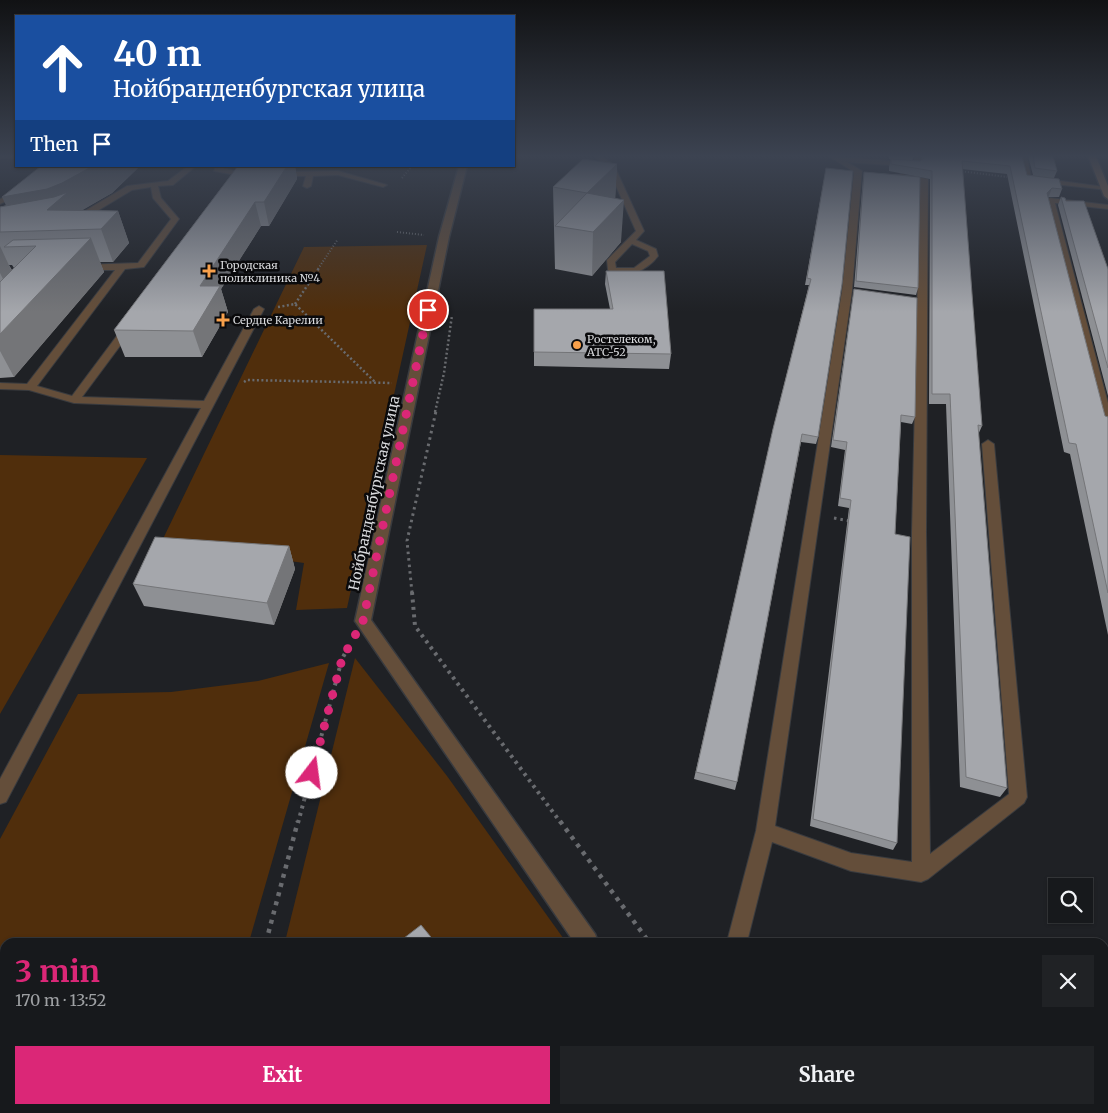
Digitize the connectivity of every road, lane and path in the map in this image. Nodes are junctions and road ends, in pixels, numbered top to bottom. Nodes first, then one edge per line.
1 (95, 208) edge
2 (166, 208) edge
3 (452, 208) edge
4 (630, 208) edge
5 (856, 208) edge
6 (923, 208) edge
7 (1052, 208) edge
8 (70, 222) edge
9 (338, 239) dead end
10 (631, 241) junction
11 (75, 268) edge
12 (122, 268) junction
13 (295, 304) junction
14 (453, 305) dead end
15 (259, 309) joint
16 (133, 322) edge
17 (376, 383) junction
18 (412, 383) junction
19 (0, 386) edge
20 (30, 387) junction
21 (74, 400) junction
22 (209, 405) junction
23 (1108, 425) edge
24 (988, 444) dead end
25 (813, 514) junction
26 (852, 521) edge
27 (363, 621) junction
28 (0, 796) edge
29 (765, 831) junction
30 (922, 873) junction
31 (267, 938) edge
32 (584, 938) edge
33 (646, 938) edge
34 (738, 938) edge

1 - 8 lane
2 - 12 lane
3 - 18 street, Нойбранденбургская улица
4 - 10 lane
5 - 25 lane
6 - 30 lane
7 - 23 lane
9 - 13 path
10 - 10 lane
11 - 12 lane
12 - 20 lane
13 - 15 path
13 - 17 path
14 - 33 path
15 - 22 lane
16 - 21 lane
17 - 18 path
17 - 22 path
18 - 27 street, Нойбранденбургская улица
19 - 20 lane
20 - 21 lane
21 - 22 lane
22 - 28 lane
24 - 30 lane
25 - 26 path
25 - 29 lane
27 - 31 path
27 - 32 street
29 - 30 lane
29 - 34 lane

